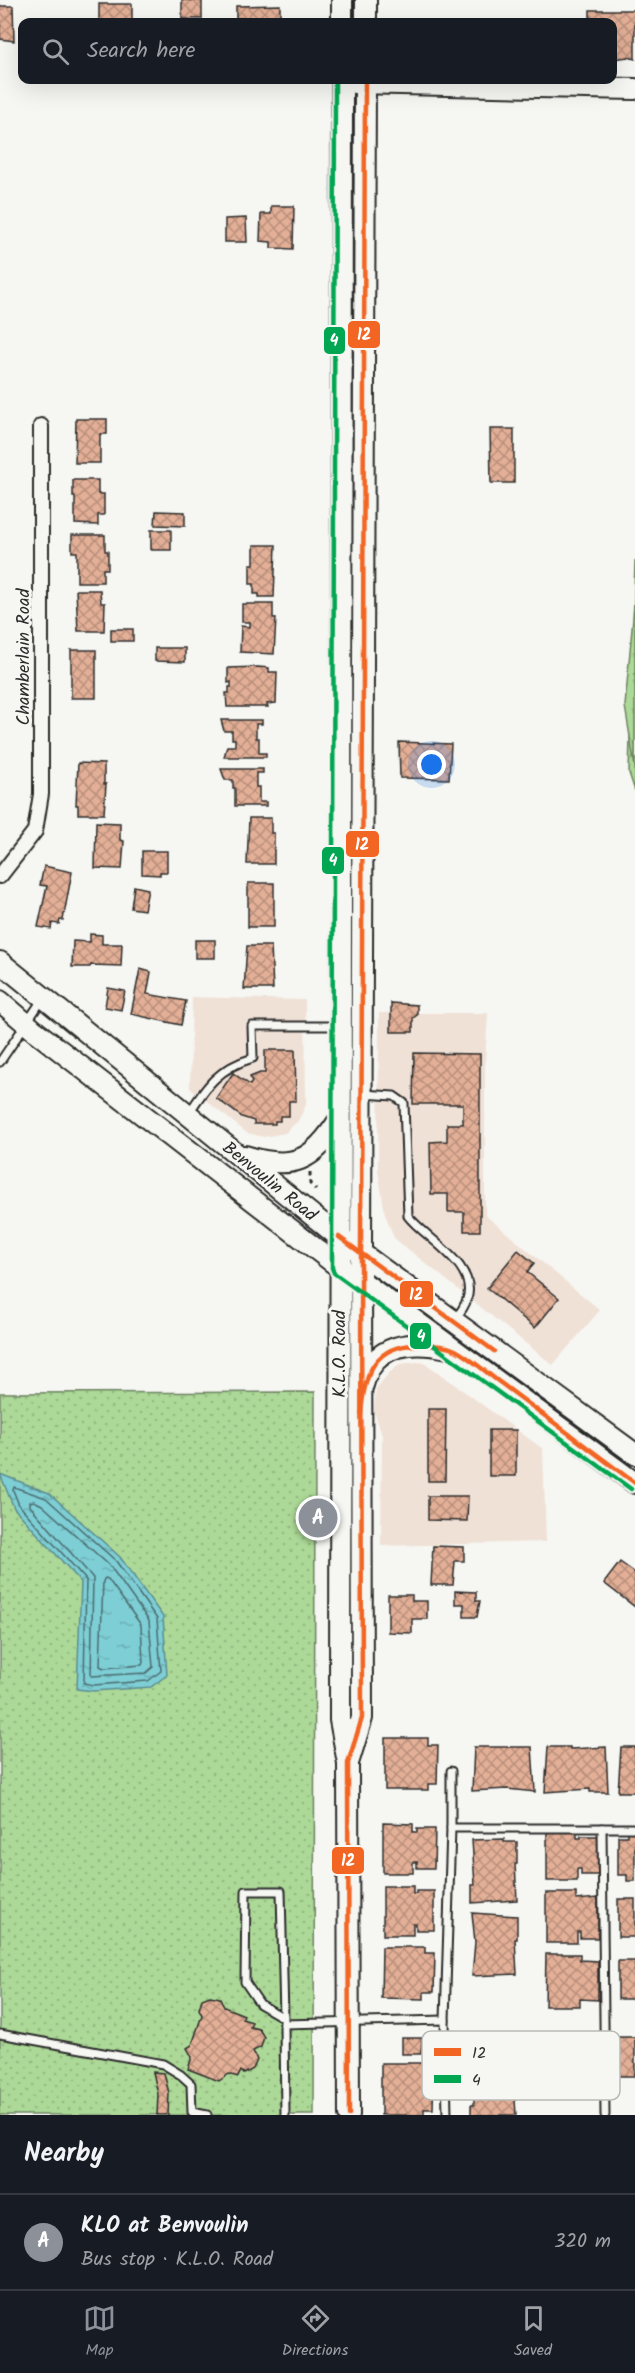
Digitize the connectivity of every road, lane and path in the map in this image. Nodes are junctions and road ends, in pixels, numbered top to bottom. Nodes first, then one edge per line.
1 (342, 0) edge
2 (366, 0) edge
3 (342, 18) edge
4 (366, 18) edge
5 (342, 84) edge
6 (365, 84) edge
7 (442, 84) edge
8 (635, 89) edge
9 (41, 426) dead end
10 (0, 876) edge
11 (0, 962) edge
12 (44, 998) junction
13 (0, 1001) edge
14 (27, 1024) junction
15 (339, 1026) junction
16 (0, 1062) edge
17 (362, 1094) junction
18 (188, 1114) junction
19 (339, 1119) junction
20 (236, 1154) junction
21 (310, 1161) dead end
22 (316, 1190) dead end
23 (339, 1237) junction
24 (361, 1253) junction
25 (339, 1267) junction
26 (361, 1281) junction
27 (454, 1321) junction
28 (454, 1349) junction
29 (361, 1394) junction
30 (635, 1454) edge
31 (635, 1483) edge
32 (348, 1763) junction
33 (452, 1771) dead end
34 (451, 1828) junction
35 (602, 1828) junction
36 (635, 1828) edge
37 (445, 2020) junction
38 (284, 2021) junction
39 (349, 2023) junction
40 (445, 2031) edge
41 (604, 2031) edge
42 (0, 2034) edge
43 (447, 2100) edge
44 (605, 2100) edge
45 (207, 2115) edge
46 (285, 2115) edge
47 (349, 2115) edge
48 (447, 2115) edge
49 (605, 2115) edge

1 - 3 main road
2 - 4 main road
5 - 15 main road, K.L.O. Road
6 - 17 main road, K.L.O. Road
7 - 8 main road
9 - 10 street, Chamberlain Road
11 - 12 main road, Benvoulin Road
12 - 14 lane
12 - 18 main road, Benvoulin Road
13 - 14 main road, Benvoulin Road
14 - 16 lane
14 - 25 main road, Benvoulin Road
15 - 18 lane
15 - 19 main road, K.L.O. Road
17 - 24 main road, K.L.O. Road
17 - 27 lane
18 - 20 main road, Benvoulin Road
19 - 20 main road
19 - 23 main road, K.L.O. Road
20 - 23 main road, Benvoulin Road
21 - 22 path
23 - 24 main road, Benvoulin Road
23 - 25 main road, K.L.O. Road
24 - 26 main road, K.L.O. Road
24 - 27 main road, Benvoulin Road
25 - 26 main road, Benvoulin Road
25 - 32 main road, K.L.O. Road
26 - 28 main road, Benvoulin Road
26 - 29 main road, K.L.O. Road
27 - 30 main road, Benvoulin Road
28 - 29 main road
28 - 31 main road, Benvoulin Road
29 - 32 main road, K.L.O. Road
32 - 39 main road, K.L.O. Road
33 - 34 lane
34 - 35 lane
34 - 37 lane
35 - 36 lane
35 - 41 lane
37 - 39 lane
37 - 40 lane
38 - 38 lane
38 - 39 lane
38 - 46 lane
39 - 47 main road, K.L.O. Road
42 - 45 lane
43 - 48 lane
44 - 49 lane

